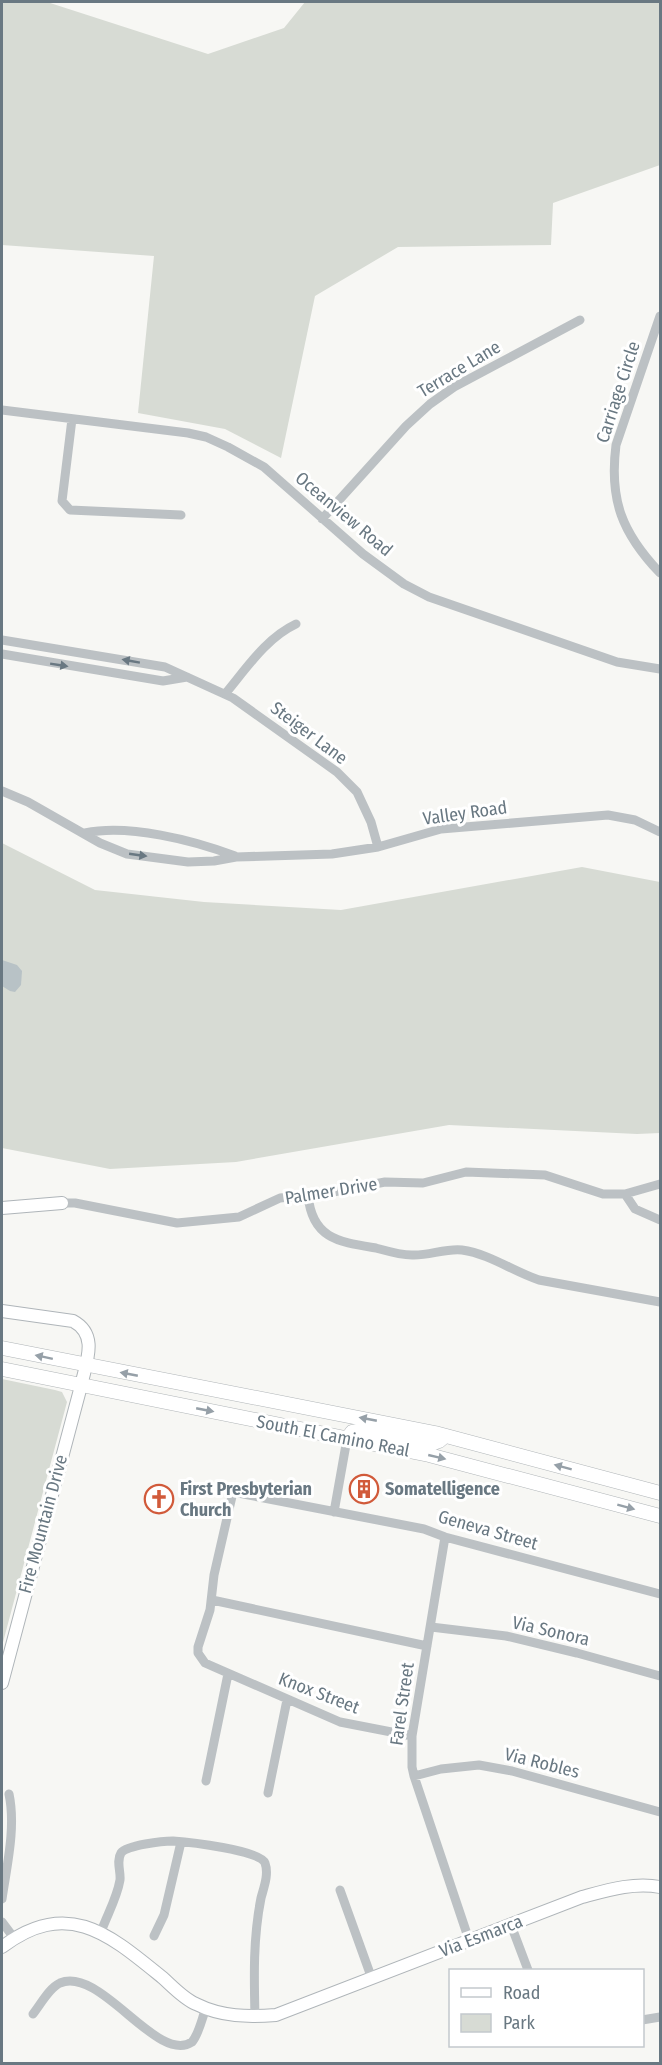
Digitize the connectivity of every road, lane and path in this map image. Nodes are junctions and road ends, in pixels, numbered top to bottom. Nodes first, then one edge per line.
1 (660, 316) edge
2 (580, 320) dead end
3 (2, 410) edge
4 (72, 419) junction
5 (181, 515) dead end
6 (322, 519) junction
7 (660, 573) edge
8 (296, 624) dead end
9 (2, 640) edge
10 (2, 654) edge
11 (660, 669) edge
12 (187, 677) junction
13 (225, 694) junction
14 (2, 791) edge
15 (660, 832) edge
16 (85, 833) junction
17 (378, 847) junction
18 (237, 857) junction
19 (660, 1184) edge
20 (625, 1194) junction
21 (308, 1195) junction
22 (62, 1203) joint
23 (2, 1208) edge
24 (660, 1220) edge
25 (660, 1302) edge
26 (2, 1311) edge
27 (2, 1348) edge
28 (86, 1365) junction
29 (2, 1369) edge
30 (81, 1386) junction
31 (445, 1436) junction
32 (347, 1439) junction
33 (660, 1493) edge
34 (333, 1512) junction
35 (660, 1516) edge
36 (445, 1537) junction
37 (660, 1594) edge
38 (212, 1600) junction
39 (431, 1627) junction
40 (427, 1646) junction
41 (228, 1674) junction
42 (660, 1676) edge
43 (2, 1683) edge
44 (287, 1700) junction
45 (412, 1736) junction
46 (414, 1776) junction
47 (206, 1781) dead end
48 (268, 1793) dead end
49 (9, 1794) dead end
50 (660, 1812) edge
51 (181, 1842) junction
52 (660, 1887) edge
53 (340, 1890) dead end
54 (2, 1899) edge
55 (2, 1922) edge
56 (511, 1925) junction
57 (101, 1932) junction
58 (154, 1936) dead end
59 (14, 1938) junction
60 (469, 1940) junction
61 (2, 1947) edge
62 (527, 1969) edge
63 (372, 1979) junction
64 (206, 2008) junction
65 (33, 2014) dead end
66 (255, 2017) junction
67 (660, 2018) edge
68 (644, 2020) edge

1 - 7 street, Carriage Circle
2 - 6 street, Terrace Lane
3 - 4 street, Oceanview Road
4 - 5 street
4 - 6 street, Oceanview Road
6 - 11 street, Oceanview Road
8 - 13 street
12 -> 9 street, Steiger Lane
10 -> 12 street
12 - 13 street, Steiger Lane
13 - 17 street, Steiger Lane
14 - 16 street, Valley Road
15 - 17 street, Valley Road
16 - 18 street, Valley Road
16 -> 18 street, Valley Road
17 - 18 street, Valley Road
19 - 20 street, Palmer Drive
20 - 21 street, Palmer Drive
20 - 24 street
21 - 22 street, Palmer Drive
21 - 25 street
22 - 23 street, Palmer Drive
26 - 28 street, Fire Mountain Drive
28 -> 27 main road, South El Camino Real
28 - 30 street, Fire Mountain Drive
31 -> 28 main road, South El Camino Real
29 - 30 main road, South El Camino Real
30 -> 32 main road, South El Camino Real
30 - 43 street, Fire Mountain Drive
31 - 32 main road
33 -> 31 main road, South El Camino Real
32 - 34 street
32 -> 35 main road, South El Camino Real
34 - 36 street, Geneva Street
34 - 38 street, Geneva Street
36 - 37 street, Geneva Street
36 - 39 street, Farel Street
38 - 40 street
38 - 41 street, Knox Street
39 - 40 street, Farel Street
39 - 42 street, Via Sonora
40 - 45 street, Farel Street
41 - 44 street, Knox Street
41 - 47 street
44 - 45 street, Knox Street
44 - 48 street
45 - 46 street, Farel Street
46 - 50 street, Via Robles
46 - 60 street, Farel Street
49 - 54 street
51 - 57 street
51 - 58 street
51 - 66 street
52 - 56 street, Via Esmarca
53 - 63 street
55 - 59 street
56 - 60 street, Via Esmarca
56 - 62 street
57 - 59 street
57 - 64 street
59 - 61 street
60 - 63 street, Via Esmarca
63 - 66 street, Via Esmarca
64 - 65 street
64 - 66 street
67 - 68 street

